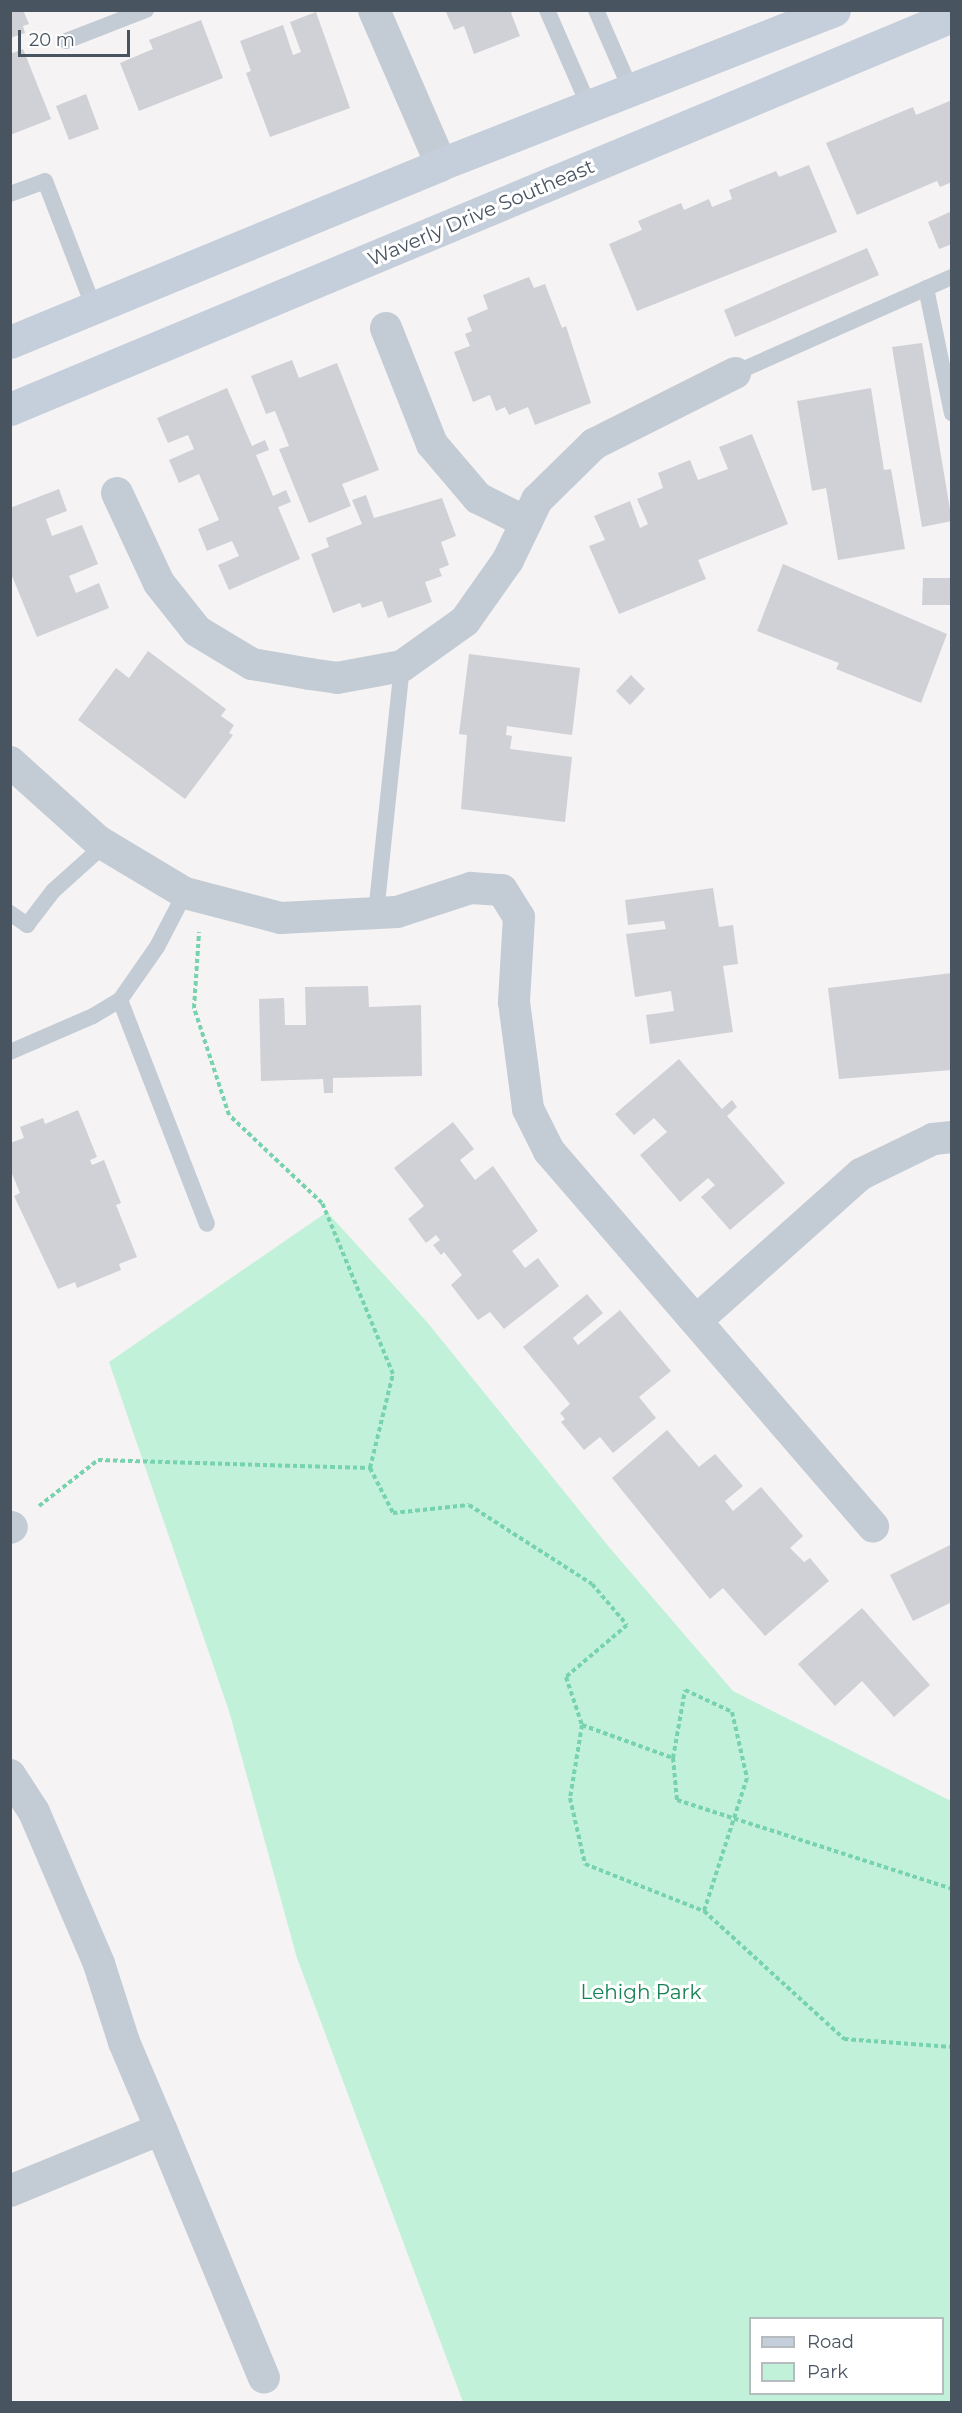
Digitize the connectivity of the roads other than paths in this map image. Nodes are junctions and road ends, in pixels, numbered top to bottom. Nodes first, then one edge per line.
1 (146, 10) edge
2 (374, 10) edge
3 (547, 10) edge
4 (596, 10) edge
5 (834, 10) edge
6 (951, 16) edge
7 (66, 41) dead end
8 (631, 90) junction
9 (590, 106) junction
10 (441, 164) junction
11 (10, 194) edge
12 (951, 277) edge
13 (926, 288) junction
14 (94, 308) junction
15 (386, 328) dead end
16 (10, 342) edge
17 (735, 372) joint
18 (10, 410) edge
19 (951, 413) edge
20 (117, 493) dead end
21 (526, 522) junction
22 (402, 666) junction
23 (10, 762) edge
24 (104, 845) junction
25 (193, 895) junction
26 (10, 913) edge
27 (376, 913) junction
28 (120, 1000) junction
29 (10, 1052) edge
30 (951, 1137) edge
31 (207, 1224) dead end
32 (697, 1320) junction
33 (873, 1526) dead end
34 (10, 1775) edge
35 (161, 2129) junction
36 (10, 2191) edge
37 (264, 2378) dead end

1 - 7 lane
2 - 10 street
3 - 9 lane
4 - 8 lane
5 - 8 main road
6 - 18 main road, Waverly Drive Southeast
8 - 9 main road
9 - 10 main road
10 - 14 main road
11 - 14 lane
12 - 13 lane
13 - 17 lane
13 - 19 lane
14 - 16 main road
15 - 21 street
17 - 21 street
20 - 22 street
21 - 22 street
22 - 27 lane
23 - 24 street
24 - 25 street
24 - 26 lane
25 - 27 street
25 - 28 lane
27 - 32 street
28 - 29 lane
28 - 31 lane
30 - 32 street
32 - 33 street
34 - 35 street
35 - 36 street
35 - 37 street

